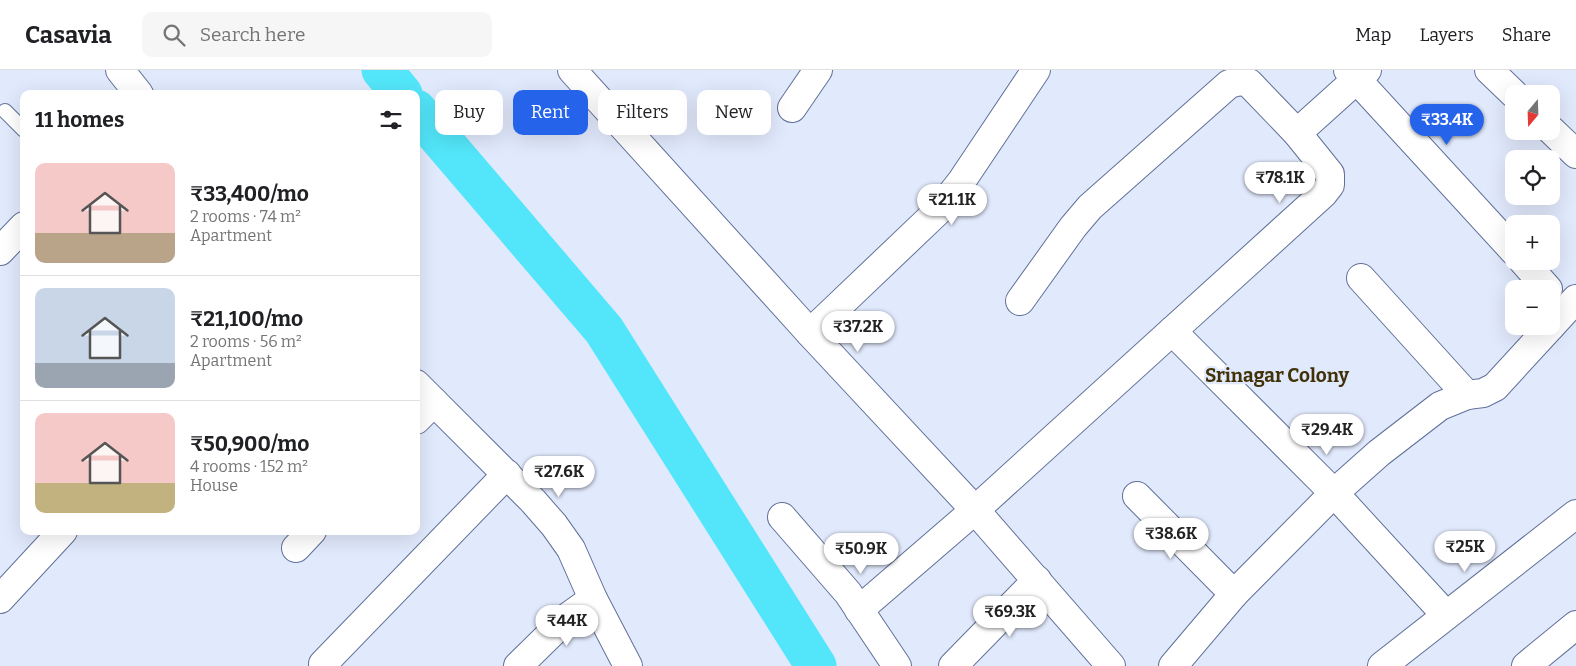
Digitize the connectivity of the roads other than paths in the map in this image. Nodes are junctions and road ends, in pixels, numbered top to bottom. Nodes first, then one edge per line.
1 (120, 70) edge
2 (572, 70) edge
3 (818, 70) edge
4 (1036, 70) edge
5 (1489, 70) edge
6 (1357, 73) edge
7 (1505, 85) edge
8 (136, 90) edge
9 (792, 108) dead end
10 (5, 111) dead end
11 (20, 126) edge
12 (1297, 133) junction
13 (1560, 139) edge
14 (1576, 154) edge
15 (20, 230) edge
16 (1505, 241) edge
17 (0, 251) edge
18 (1531, 270) edge
19 (1361, 278) dead end
20 (1540, 280) edge
21 (1020, 301) dead end
22 (1172, 331) junction
23 (810, 333) junction
24 (1538, 335) edge
25 (1467, 394) junction
26 (422, 402) edge
27 (507, 474) junction
28 (1334, 493) junction
29 (1137, 496) dead end
30 (975, 510) junction
31 (1576, 514) edge
32 (782, 517) dead end
33 (59, 535) edge
34 (1037, 580) junction
35 (1234, 594) junction
36 (0, 599) edge
37 (593, 599) junction
38 (859, 610) junction
39 (1446, 615) junction
40 (1576, 626) edge
41 (1538, 662) edge
42 (323, 664) dead end
43 (518, 666) edge
44 (628, 666) edge
45 (897, 666) edge
46 (953, 666) edge
47 (1112, 666) edge
48 (1173, 666) edge
49 (1382, 666) edge

1 - 8 street
2 - 23 street
3 - 9 street
4 - 23 street
5 - 7 street
6 - 12 street
6 - 16 street
10 - 11 lane
12 - 21 street
12 - 22 street
13 - 14 street
15 - 17 street
18 - 20 street
19 - 25 street
22 - 28 street
22 - 30 street
23 - 30 street
24 - 25 street
25 - 28 street
26 - 27 street
27 - 37 street
27 - 42 street
28 - 35 street
28 - 39 street
29 - 35 street
30 - 34 street
30 - 38 street
31 - 39 street
32 - 38 street
33 - 36 street
34 - 46 street
34 - 47 street
35 - 48 street
37 - 43 street
37 - 44 street
38 - 45 street
39 - 49 street
40 - 41 street

